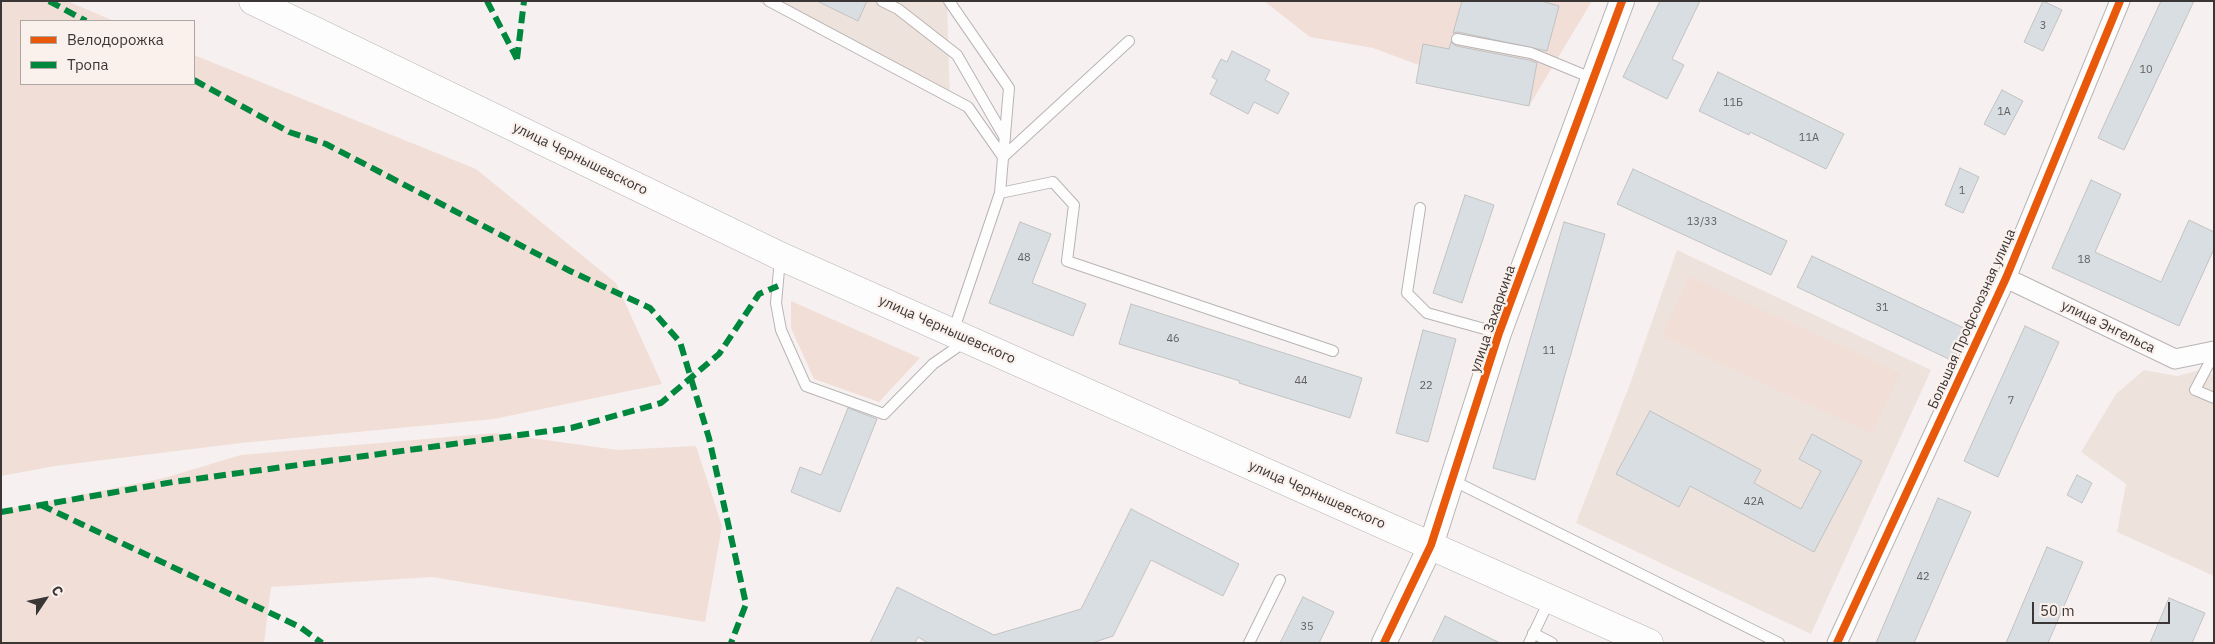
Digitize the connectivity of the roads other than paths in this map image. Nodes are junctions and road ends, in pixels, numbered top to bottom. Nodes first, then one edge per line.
1 (253, 1) edge
2 (769, 1) edge
3 (882, 1) edge
4 (949, 1) edge
5 (2120, 1) edge
6 (1620, 2) edge
7 (1457, 39) dead end
8 (1129, 40) dead end
9 (1594, 79) junction
10 (1005, 138) junction
11 (1003, 157) junction
12 (1000, 193) junction
13 (1420, 208) dead end
14 (780, 256) junction
15 (2006, 278) junction
16 (1499, 333) junction
17 (960, 337) junction
18 (1333, 351) dead end
19 (2214, 352) edge
20 (2214, 398) edge
21 (1452, 480) junction
22 (1431, 545) junction
23 (1280, 580) dead end
24 (1550, 598) junction
25 (1531, 638) edge
26 (1249, 643) edge
27 (1384, 643) edge
28 (1552, 643) edge
29 (1649, 643) edge
30 (1779, 643) edge
31 (1837, 643) edge

1 - 14 main road, улица Чернышевского
2 - 11 lane
3 - 10 lane
4 - 10 lane
5 - 15 street, Большая Профсоюзная улица
6 - 9 street, улица Захаркина
7 - 9 lane
8 - 11 lane
9 - 16 street, улица Захаркина
10 - 11 lane
11 - 12 lane
12 - 17 lane
12 - 18 lane
13 - 16 lane
14 - 17 main road, улица Чернышевского
14 - 17 lane
15 - 19 street, улица Энгельса
15 - 31 street, Большая Профсоюзная улица
16 - 21 street, улица Захаркина
17 - 22 main road, улица Чернышевского
19 - 20 lane
21 - 22 street, улица Захаркина
21 - 30 lane
22 - 24 main road, улица Чернышевского
22 - 27 street, улица Захаркина
23 - 26 lane
24 - 25 lane
24 - 29 main road, улица Чернышевского
25 - 28 lane

